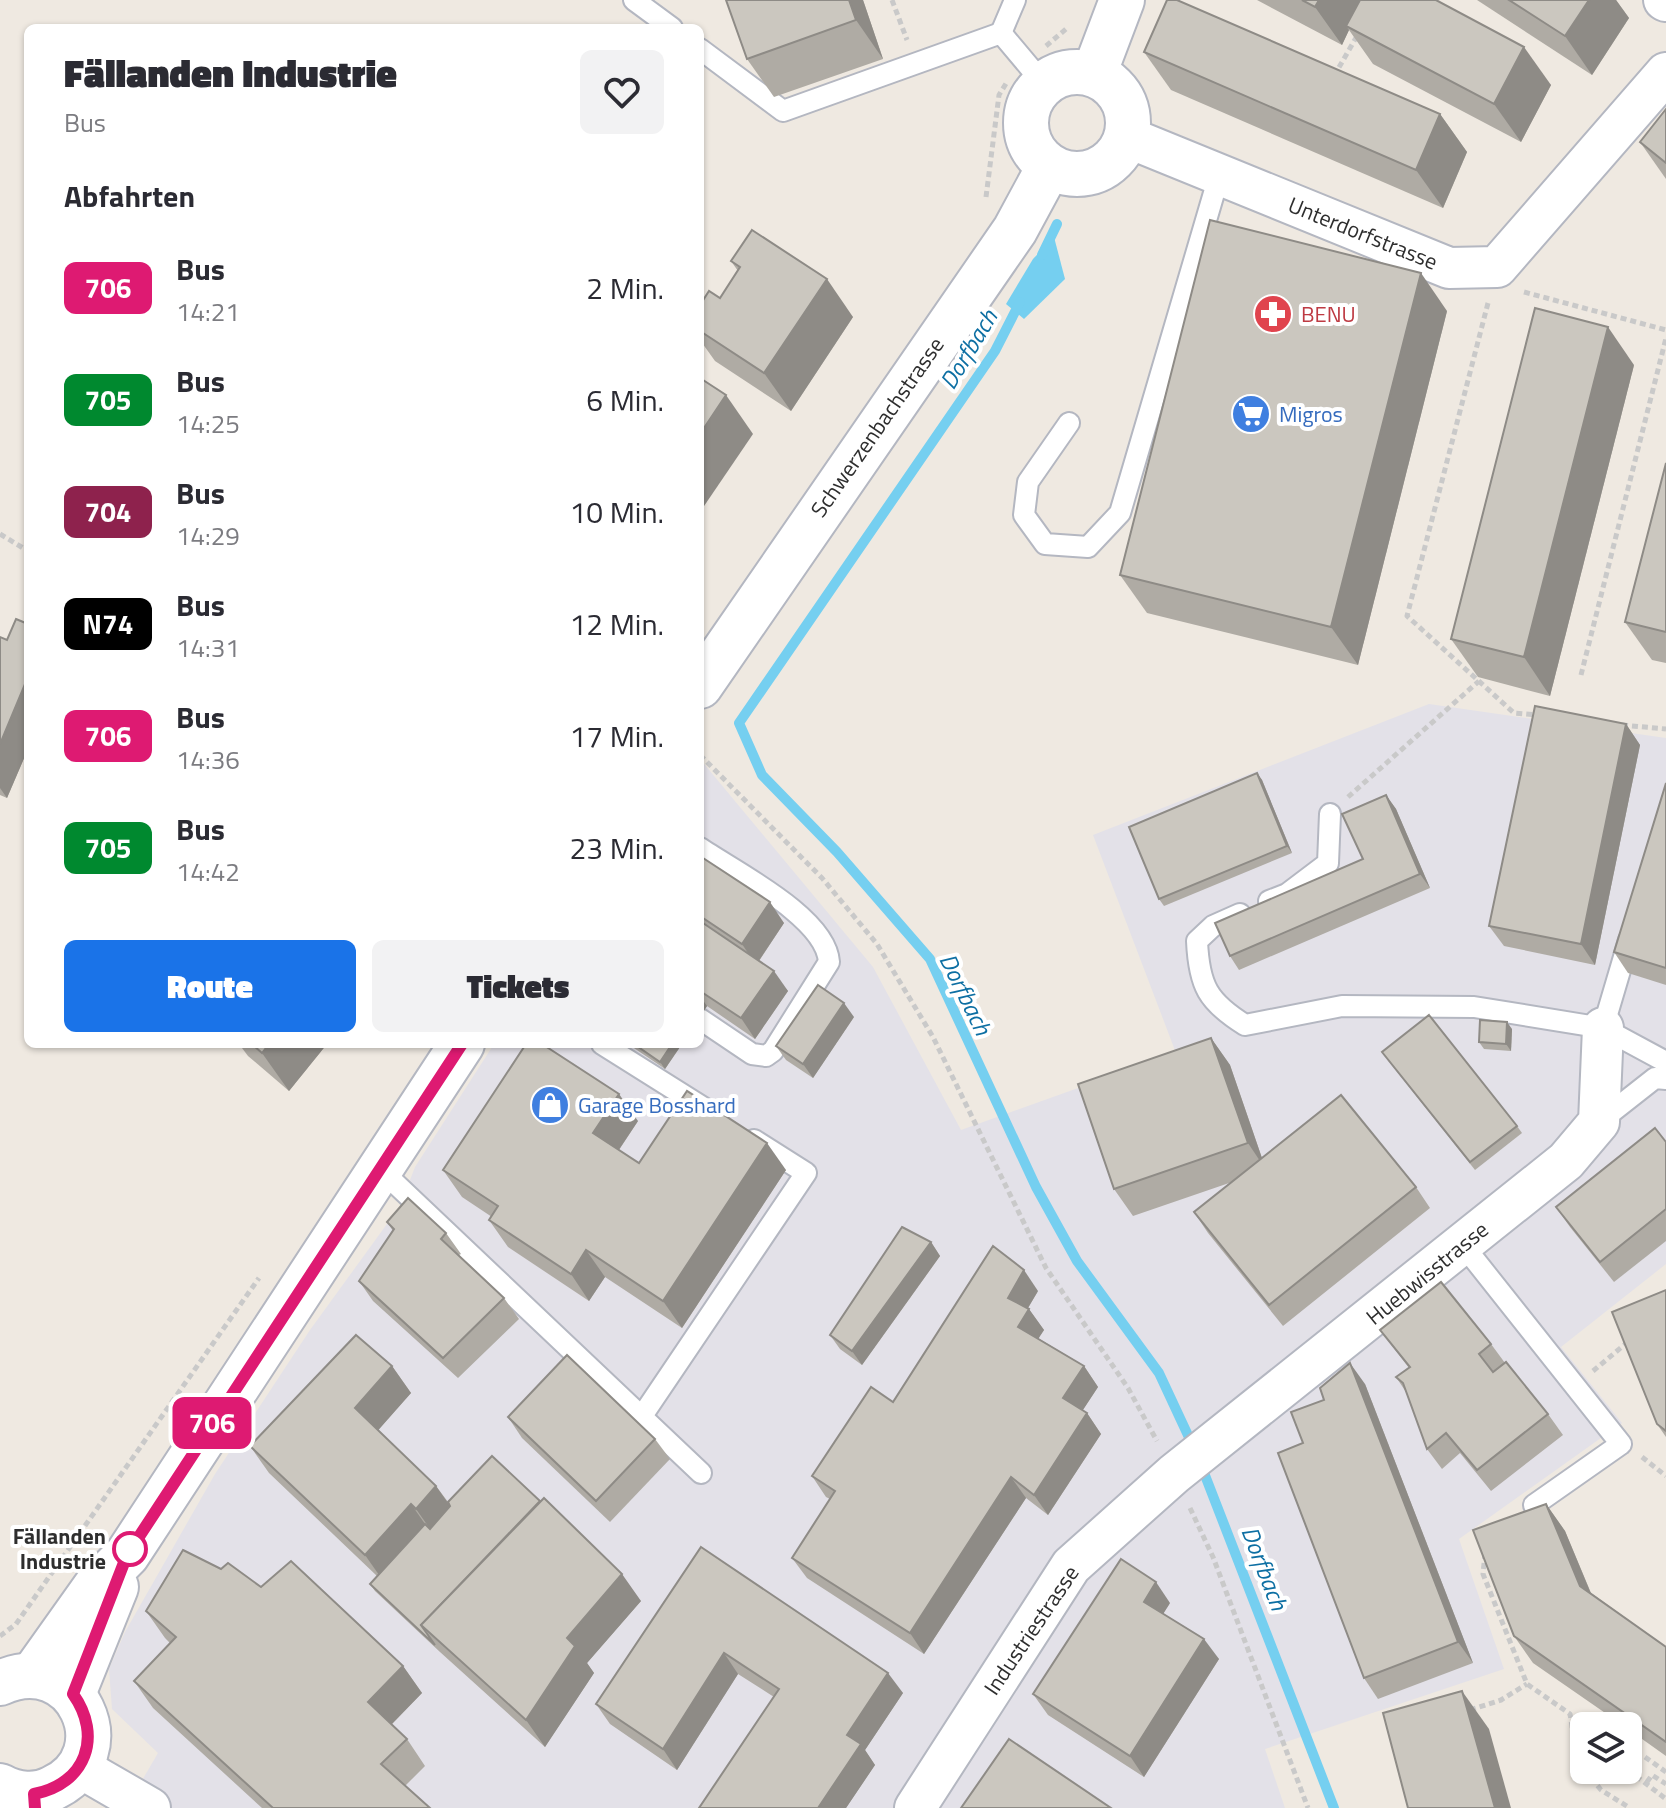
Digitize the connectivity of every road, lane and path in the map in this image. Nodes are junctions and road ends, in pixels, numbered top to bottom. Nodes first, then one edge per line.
1 (634, 0) edge
2 (892, 0) edge
3 (1015, 0) edge
4 (1122, 0) edge
5 (1069, 23) dead end
6 (667, 24) edge
7 (1362, 26) edge
8 (1001, 33) junction
9 (704, 52) edge
10 (915, 62) junction
11 (1034, 72) junction
12 (1666, 73) edge
13 (1094, 74) junction
14 (1333, 79) edge
15 (1127, 137) junction
16 (1049, 167) junction
17 (1219, 176) junction
18 (985, 204) dead end
19 (1497, 267) junction
20 (1666, 330) edge
21 (1666, 338) edge
22 (1069, 423) dead end
23 (0, 534) edge
24 (24, 549) edge
25 (1581, 675) dead end
26 (704, 680) edge
27 (1479, 681) junction
28 (1545, 716) edge
29 (1620, 724) edge
30 (1666, 729) edge
31 (704, 759) edge
32 (1330, 814) joint
33 (704, 851) edge
34 (1634, 923) edge
35 (704, 1022) edge
36 (1603, 1028) junction
37 (459, 1048) edge
38 (625, 1050) edge
39 (1666, 1062) edge
40 (1666, 1079) edge
41 (1599, 1122) junction
42 (380, 1169) junction
43 (1463, 1245) junction
44 (265, 1269) dead end
45 (1635, 1336) edge
46 (1575, 1386) junction
47 (642, 1416) junction
48 (701, 1473) dead end
49 (1174, 1474) junction
50 (1534, 1505) edge
51 (1486, 1550) edge
52 (127, 1555) junction
53 (0, 1636) edge
54 (16, 1680) edge
55 (1527, 1684) junction
56 (73, 1694) junction
57 (1459, 1711) edge
58 (1570, 1714) edge
59 (1645, 1757) edge
60 (79, 1767) junction
61 (1666, 1772) edge
62 (1642, 1779) edge
63 (1647, 1782) junction
64 (1596, 1784) edge
65 (1666, 1784) edge
66 (18, 1798) edge
67 (1666, 1799) edge
68 (150, 1808) edge
69 (915, 1808) edge
70 (1308, 1808) edge
71 (1630, 1808) edge

1 - 6 lane
2 - 10 path
3 - 8 lane
4 - 13 main road
5 - 11 path
7 - 14 path
8 - 10 lane
8 - 11 lane
9 - 10 lane
11 - 13 main road
11 - 16 main road
11 - 18 path
12 - 19 street
13 - 15 main road
15 - 16 main road
15 - 17 street, Unterdorfstrasse
16 - 26 main road, Schwerzenbachstrasse
17 - 19 street, Unterdorfstrasse
17 - 22 lane
19 - 20 path
19 - 27 path
21 - 25 path
23 - 24 path
27 - 28 path
27 - 32 path
29 - 30 path
31 - 49 path
32 - 36 lane
33 - 35 lane
34 - 36 lane
36 - 39 lane
36 - 41 street
37 - 42 main road
38 - 47 lane
40 - 41 lane
41 - 43 street, Huebwisstrasse
42 - 47 lane
42 - 52 main road
43 - 46 lane
43 - 49 street, Huebwisstrasse
44 - 53 path
45 - 46 path
46 - 50 lane
47 - 48 lane
49 - 69 street, Industriestrasse
49 - 70 path
51 - 55 path
52 - 54 main road
52 - 56 main road
54 - 56 main road
55 - 57 path
55 - 58 path
56 - 60 main road
59 - 61 path
60 - 66 main road
60 - 68 street
62 - 63 path
63 - 65 path
63 - 67 path
64 - 71 path

